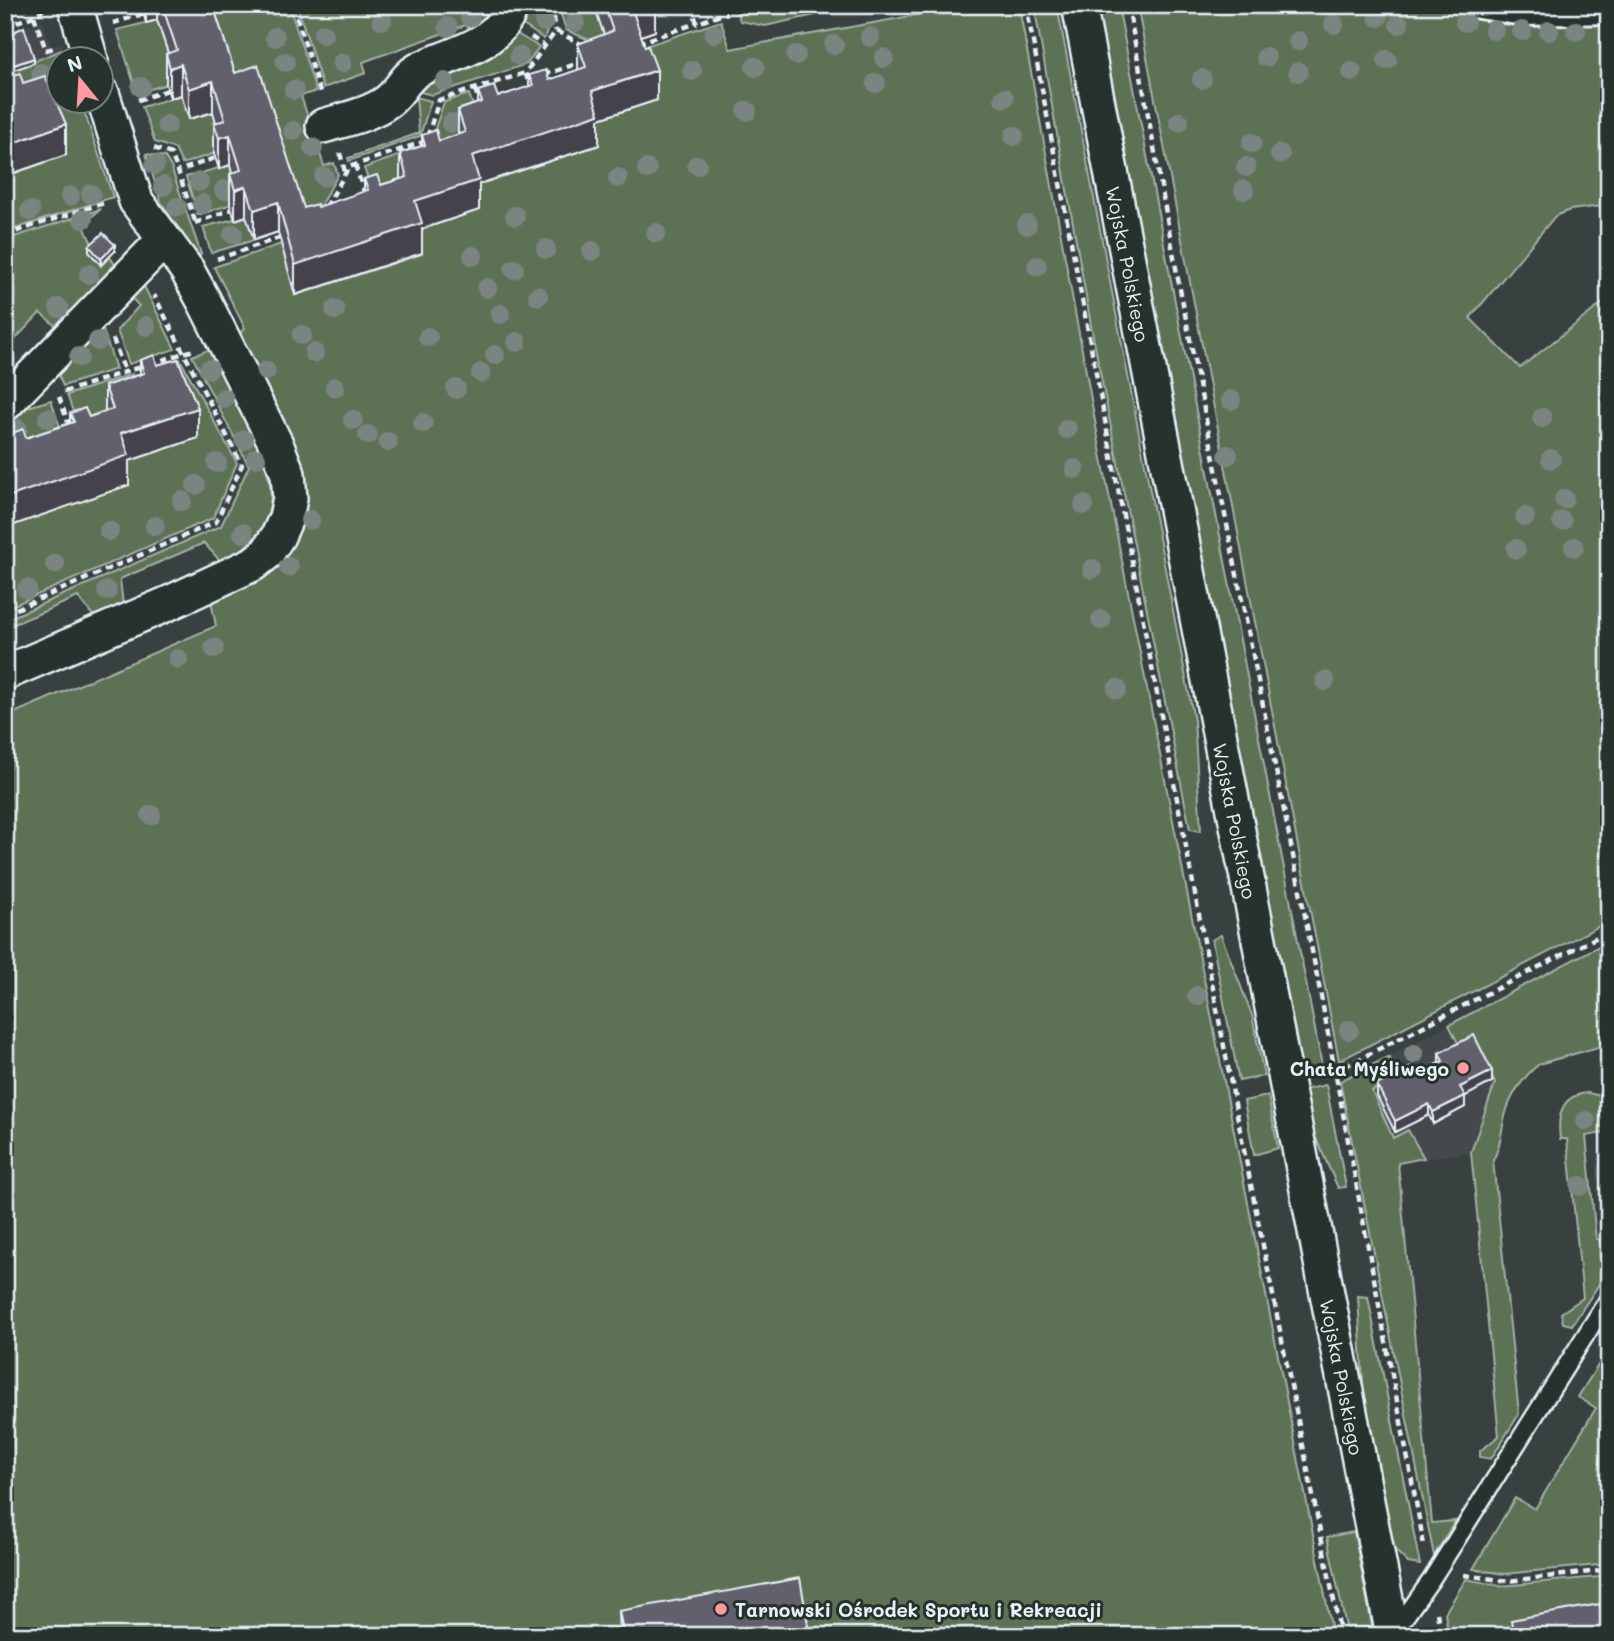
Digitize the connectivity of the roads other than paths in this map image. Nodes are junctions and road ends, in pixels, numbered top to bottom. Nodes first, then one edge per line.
1 (75, 5) edge
2 (512, 5) edge
3 (1079, 5) edge
4 (1473, 5) edge
5 (1609, 11) edge
6 (87, 46) edge
7 (109, 116) edge
8 (327, 125) road end
9 (164, 240) junction
10 (5, 404) edge
11 (5, 673) edge
12 (1609, 1298) edge
13 (1393, 1635) edge

1 - 6 street
2 - 8 street
3 - 13 street, Wojska Polskiego
4 - 5 street
7 - 9 street
9 - 10 street
9 - 11 street
12 - 13 lane

